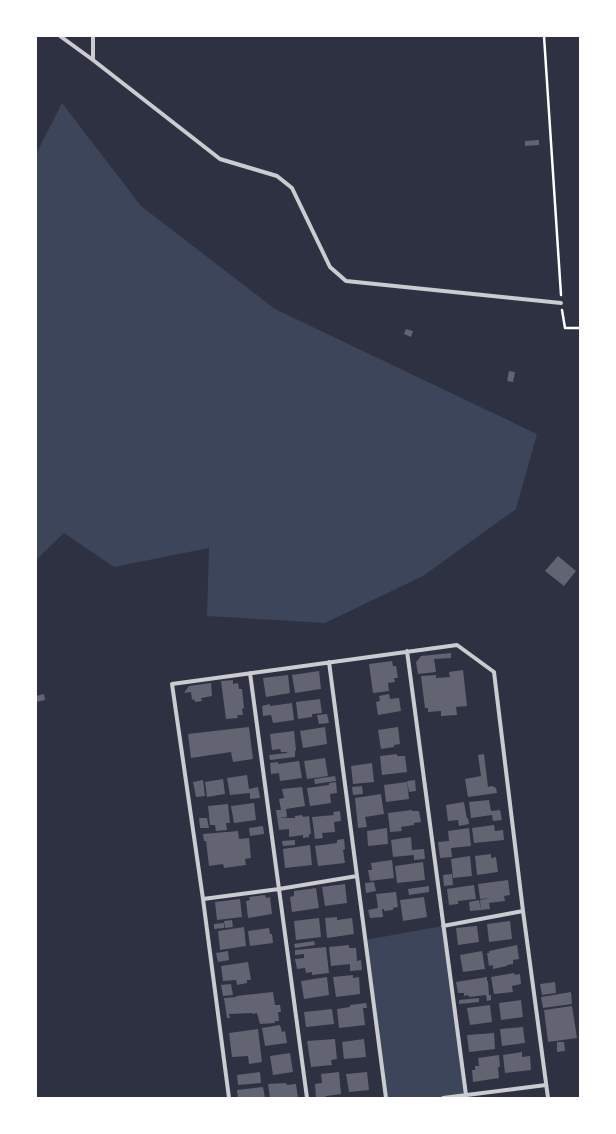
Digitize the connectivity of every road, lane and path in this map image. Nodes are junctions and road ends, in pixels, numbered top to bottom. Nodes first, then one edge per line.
1 (60, 36) edge
2 (93, 36) edge
3 (544, 36) edge
4 (93, 60) junction
5 (561, 303) junction
6 (580, 328) edge
7 (407, 651) junction
8 (328, 662) junction
9 (250, 673) junction
10 (357, 876) junction
11 (279, 889) junction
12 (203, 899) junction
13 (523, 911) junction
14 (443, 926) junction
15 (546, 1085) junction
16 (466, 1095) junction
17 (229, 1098) edge
18 (307, 1098) edge
19 (386, 1098) edge
20 (443, 1098) edge
21 (548, 1098) edge

1 - 4 street
2 - 4 street
3 - 5 path
4 - 5 street
5 - 6 path
7 - 8 street
7 - 13 street
7 - 14 street
8 - 9 street
8 - 10 street
9 - 11 street
9 - 12 street
10 - 11 street
10 - 19 street
11 - 12 street
11 - 18 street
12 - 17 street
13 - 14 street
13 - 15 street
14 - 16 street
15 - 16 street
15 - 21 street
16 - 20 street

